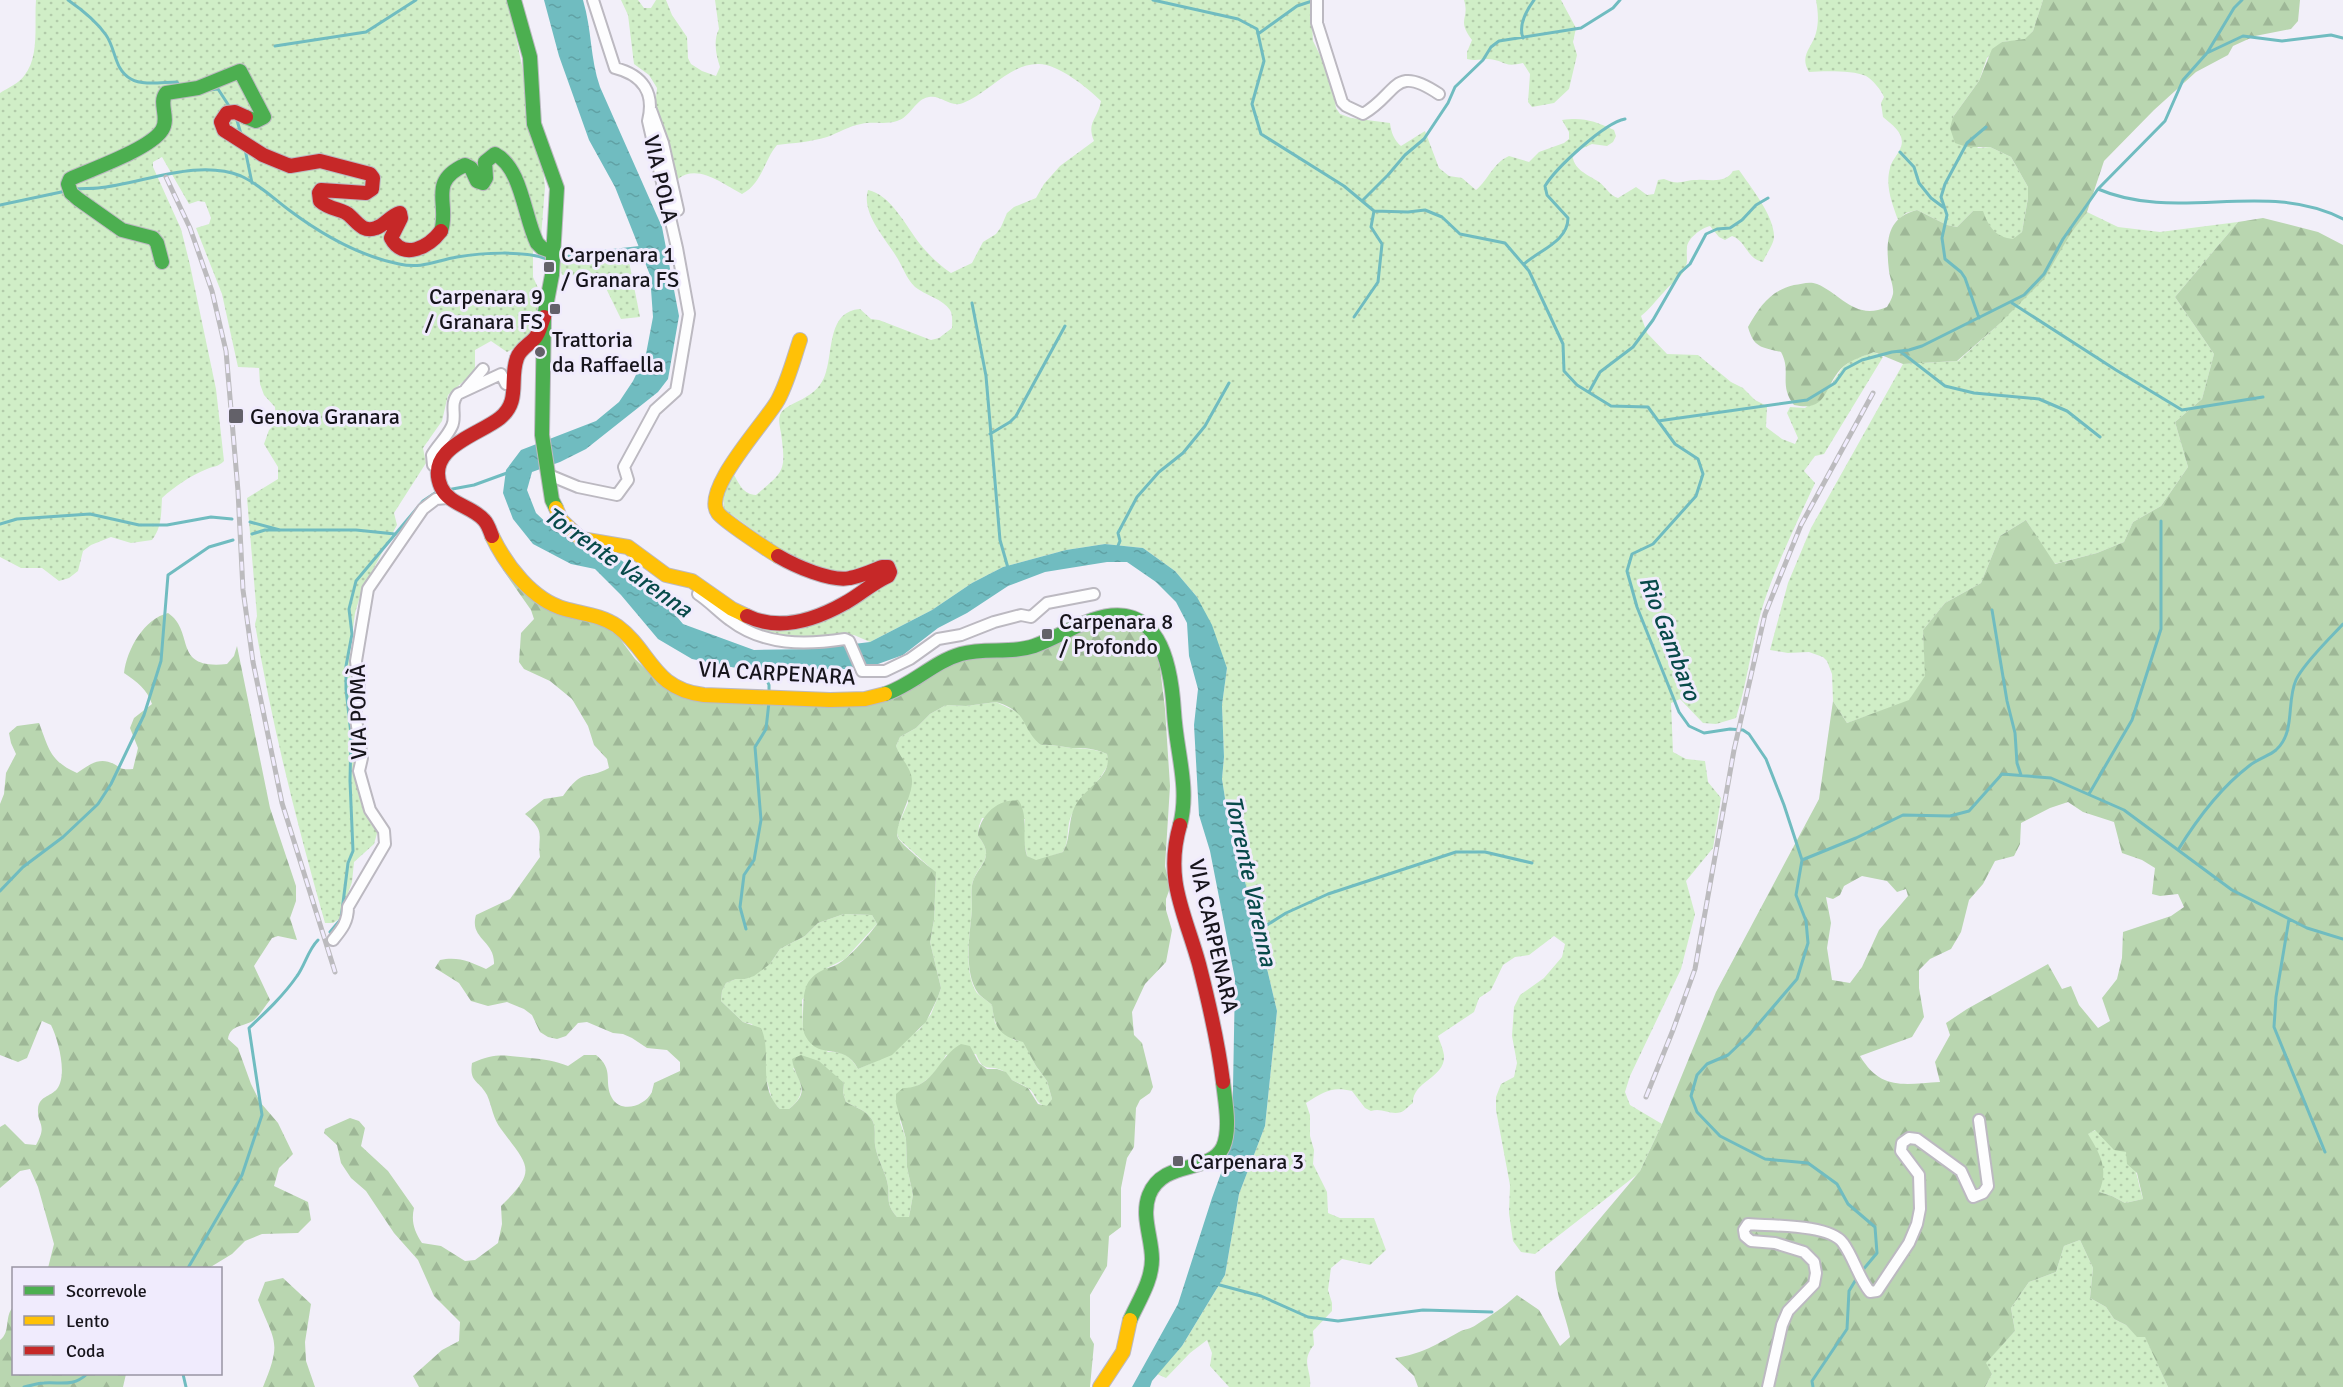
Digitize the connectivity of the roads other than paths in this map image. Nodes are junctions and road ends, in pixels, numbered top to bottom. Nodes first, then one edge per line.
1 (514, 0) edge
2 (593, 0) edge
3 (1317, 0) edge
4 (1439, 94) dead end
5 (651, 110) junction
6 (678, 210) dead end
7 (553, 252) junction
8 (162, 262) dead end
9 (544, 317) junction
10 (800, 340) dead end
11 (483, 369) dead end
12 (506, 384) dead end
13 (464, 391) junction
14 (549, 475) junction
15 (443, 486) junction
16 (673, 577) junction
17 (1094, 594) dead end
18 (333, 940) dead end
19 (1979, 1120) dead end
20 (1100, 1387) edge
21 (1768, 1387) edge

1 - 7 street
2 - 5 street, VIA POLA
3 - 4 street
5 - 6 street, VIA POLA
5 - 14 street, VIA POLA
7 - 8 street
7 - 9 street
9 - 14 street
9 - 15 street
10 - 16 street
11 - 13 street
12 - 13 street
13 - 15 street
14 - 16 street
15 - 18 street, VIA POMÀ
15 - 20 street, VIA CARPENARA
16 - 17 street
19 - 21 street

